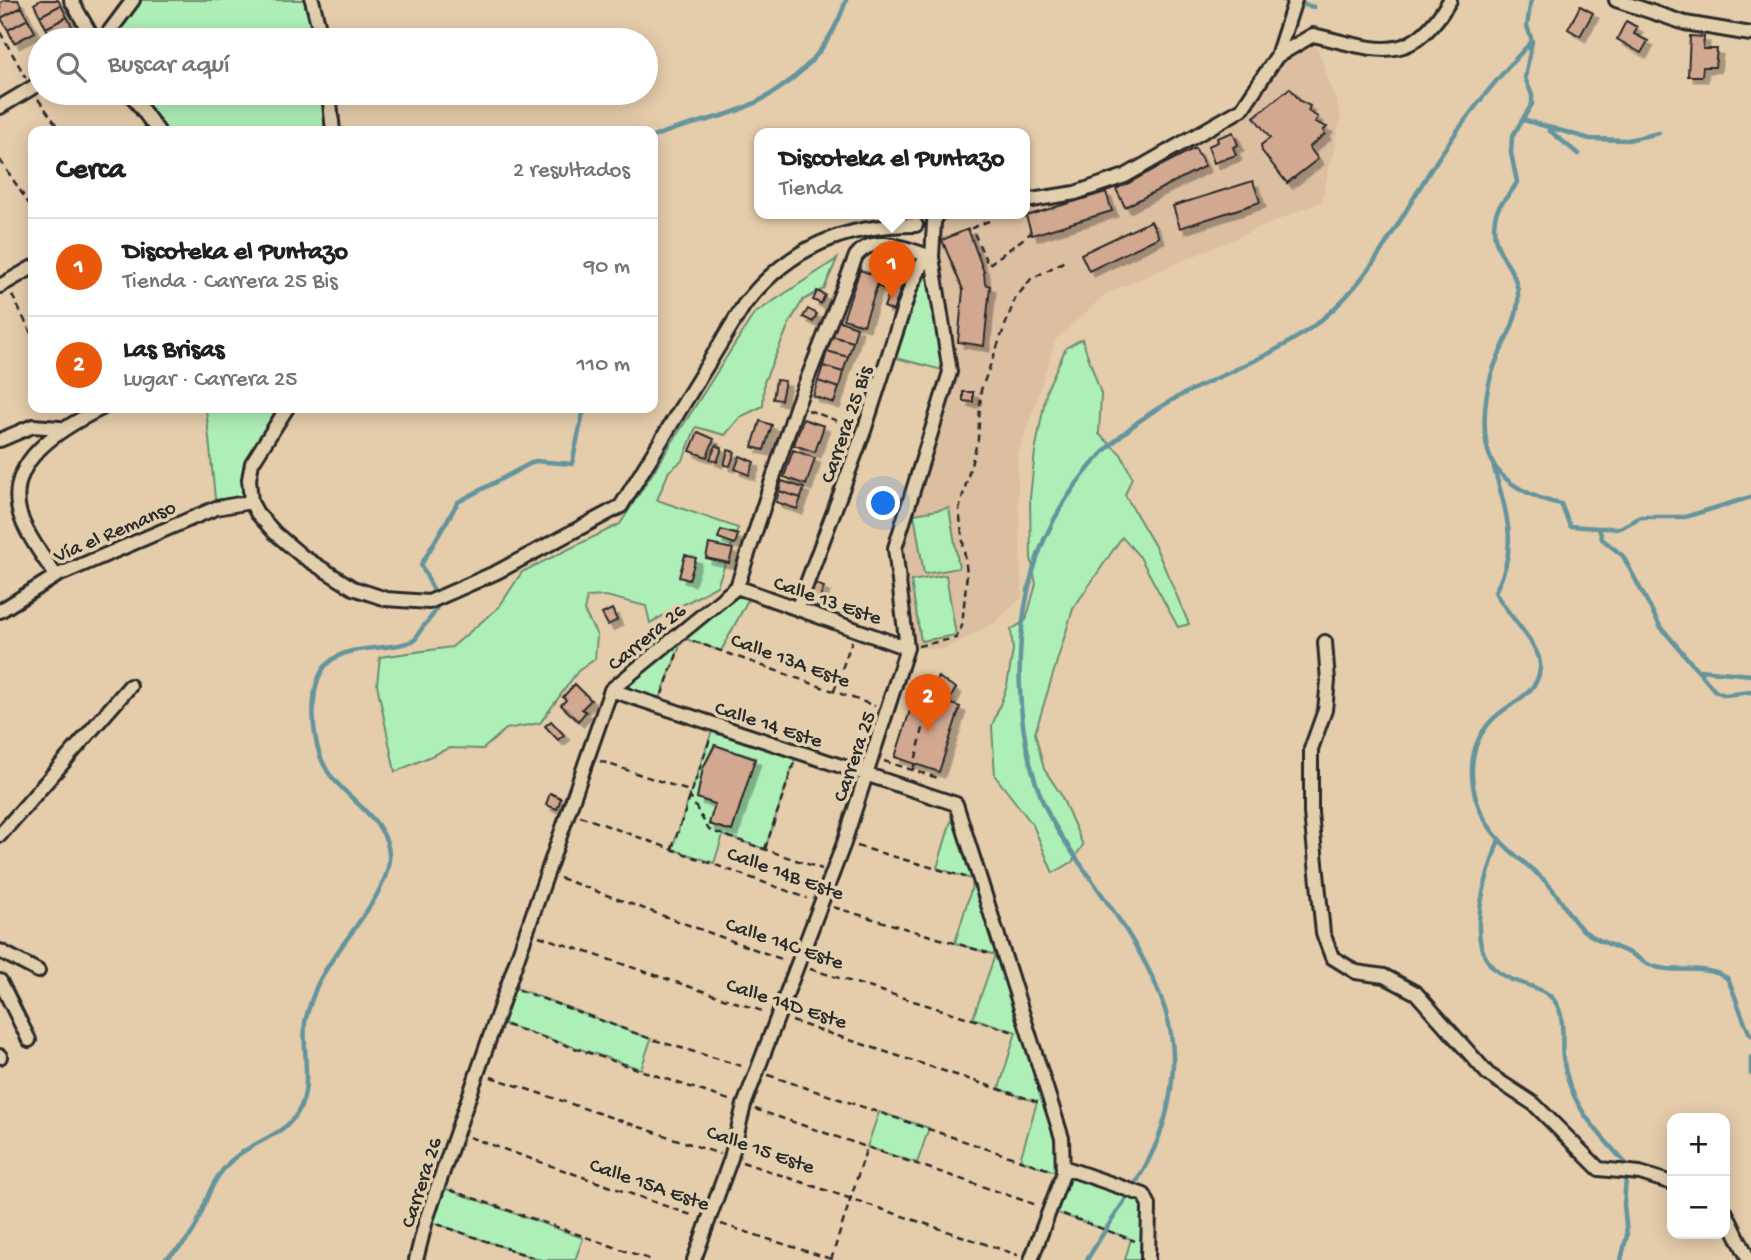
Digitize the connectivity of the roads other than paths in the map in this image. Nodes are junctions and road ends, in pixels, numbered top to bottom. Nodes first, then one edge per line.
1 (71, 0) edge
2 (133, 0) edge
3 (312, 0) edge
4 (1295, 0) edge
5 (1450, 0) edge
6 (1616, 0) edge
7 (87, 28) edge
8 (112, 28) edge
9 (319, 28) edge
10 (1751, 34) edge
11 (1277, 56) junction
12 (28, 90) edge
13 (140, 105) edge
14 (330, 105) edge
15 (0, 107) edge
16 (154, 126) edge
17 (332, 126) edge
18 (1030, 200) edge
19 (882, 219) edge
20 (937, 219) edge
21 (915, 221) edge
22 (874, 225) junction
23 (933, 254) junction
24 (28, 270) edge
25 (3, 284) edge
26 (92, 413) edge
27 (284, 413) edge
28 (60, 428) junction
29 (0, 440) edge
30 (251, 502) junction
31 (56, 576) junction
32 (737, 587) junction
33 (798, 607) junction
34 (0, 611) edge
35 (1325, 642) dead end
36 (907, 648) junction
37 (130, 686) dead end
38 (611, 690) junction
39 (866, 775) junction
40 (0, 835) edge
41 (0, 951) edge
42 (38, 971) dead end
43 (0, 981) edge
44 (29, 1040) dead end
45 (1063, 1171) junction
46 (1667, 1181) edge
47 (1730, 1221) edge
48 (416, 1260) edge
49 (694, 1260) edge
50 (1031, 1260) edge
51 (1148, 1260) edge
52 (1749, 1260) edge

1 - 7 street
2 - 8 street
3 - 9 street
4 - 11 street
5 - 11 street
6 - 10 street
11 - 18 street
12 - 15 street
13 - 16 street
14 - 17 street
19 - 22 street
20 - 23 street, Carrera 25
21 - 22 street
21 - 23 street, Carrera 25
22 - 30 street
23 - 32 street
23 - 33 street, Carrera 25 Bis
23 - 36 street, Carrera 25
24 - 25 street
26 - 28 street
27 - 30 street
28 - 29 street
28 - 31 street
30 - 31 street, Vía el Remanso
31 - 34 street, Vía el Remanso
32 - 33 street, Calle 13 Este
32 - 38 street, Carrera 26
33 - 36 street, Calle 13 Este
35 - 46 street
36 - 39 street, Carrera 25
37 - 40 street
38 - 39 street, Calle 14 Este
38 - 48 street, Carrera 26
39 - 45 street, Calle 14 Este
39 - 49 street, Carrera 25
41 - 42 street
43 - 44 street
45 - 50 street
45 - 51 street
47 - 52 street

